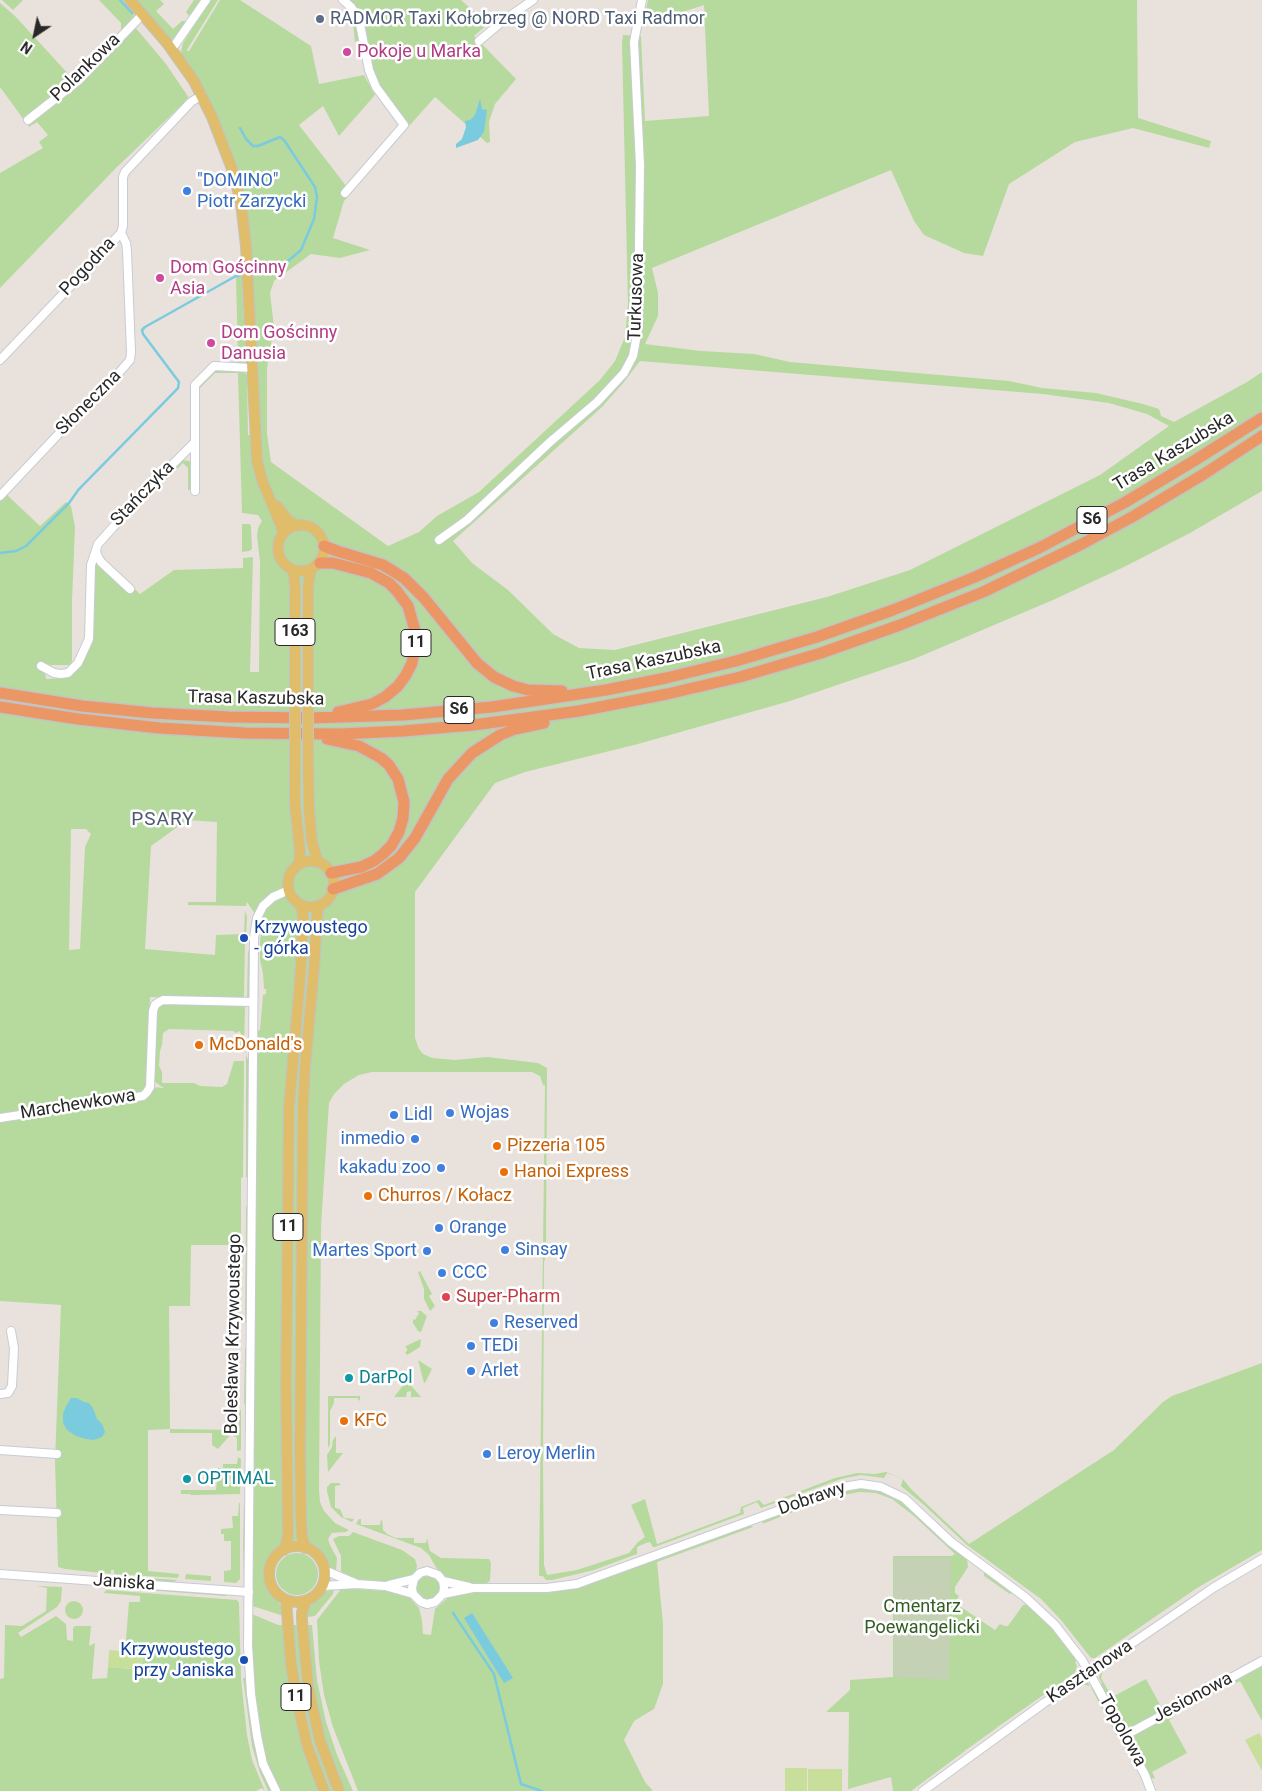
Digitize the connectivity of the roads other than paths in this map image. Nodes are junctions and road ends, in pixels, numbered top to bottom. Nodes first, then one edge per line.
1 (130, 0) edge
2 (206, 0) edge
3 (343, 0) edge
4 (533, 0) edge
5 (642, 0) edge
6 (143, 14) junction
7 (479, 41) dead end
8 (172, 49) junction
9 (202, 95) junction
10 (28, 120) dead end
11 (345, 193) dead end
12 (120, 233) junction
13 (0, 360) edge
14 (252, 368) junction
15 (1262, 418) edge
16 (1262, 436) edge
17 (195, 442) junction
18 (195, 491) dead end
19 (268, 495) junction
20 (0, 496) edge
21 (297, 526) junction
22 (283, 534) junction
23 (439, 540) dead end
24 (324, 546) junction
25 (96, 550) junction
26 (315, 566) junction
27 (292, 569) junction
28 (130, 589) dead end
29 (42, 666) dead end
30 (606, 690) junction
31 (0, 693) edge
32 (0, 707) edge
33 (579, 711) junction
34 (310, 718) junction
35 (292, 734) junction
36 (318, 862) junction
37 (299, 864) junction
38 (331, 873) junction
39 (333, 889) junction
40 (289, 890) junction
41 (301, 904) junction
42 (320, 905) junction
43 (253, 1002) junction
44 (0, 1118) edge
45 (11, 1331) dead end
46 (0, 1394) edge
47 (0, 1450) edge
48 (57, 1454) dead end
49 (0, 1510) edge
50 (57, 1513) dead end
51 (305, 1548) junction
52 (284, 1550) junction
53 (1262, 1559) edge
54 (324, 1570) junction
55 (0, 1574) edge
56 (414, 1579) junction
57 (443, 1581) junction
58 (357, 1584) junction
59 (322, 1586) junction
60 (385, 1586) junction
61 (473, 1588) junction
62 (249, 1592) junction
63 (413, 1594) junction
64 (443, 1594) junction
65 (286, 1600) junction
66 (306, 1601) junction
67 (1262, 1661) edge
68 (1089, 1672) junction
69 (1124, 1736) junction
70 (276, 1791) edge
71 (324, 1791) edge
72 (338, 1791) edge
73 (922, 1791) edge
74 (1150, 1791) edge

1 - 6 main road, 163
2 - 8 street
3 - 11 street
4 - 7 street
5 - 23 street, Turkusowa
6 - 8 main road, 163
6 - 10 street, Polankowa
8 - 9 main road, 163
9 - 12 street, Pogodna
9 - 14 main road, 163
12 - 13 street, Pogodna
12 - 20 street, Słoneczna
14 - 17 street, Stańczyka
14 - 19 main road, 163
15 - 30 highway, Trasa Kaszubska / S6
16 - 33 highway, Trasa Kaszubska / S6
17 - 18 street, Stańczyka
17 - 25 street, Stańczyka
19 - 21 main road, 163
19 - 22 main road, 163
21 - 22 main road
21 - 24 main road, 163
22 - 27 main road, 163
24 - 26 main road
24 - 30 highway
25 - 28 street
25 - 29 street, Stańczyka
26 - 27 main road
26 - 34 highway, 11
26 - 36 main road, bridge
27 - 37 main road, 163, bridge
30 - 34 highway, Trasa Kaszubska / S6
31 - 34 highway, Trasa Kaszubska / S6
32 - 35 highway, Trasa Kaszubska / S6
33 - 35 highway, Trasa Kaszubska / S6
33 - 39 highway
35 - 38 highway
36 - 37 main road
36 - 38 main road
37 - 40 main road
38 - 39 main road
39 - 42 main road
40 - 41 main road
40 - 43 street, Bolesława Krzywoustego
41 - 42 main road
41 - 52 main road, 11
42 - 51 main road, 11
43 - 44 street, Marchewkowa
43 - 62 street, Bolesława Krzywoustego
45 - 46 street
47 - 48 street
49 - 50 street
51 - 52 main road
51 - 54 main road
52 - 65 main road, 11
53 - 68 street, Kasztanowa
54 - 58 street
54 - 59 main road
55 - 62 street, Janiska
56 - 57 street, Dobrawy
56 - 60 street, Dobrawy
56 - 63 street
57 - 61 street, Dobrawy
57 - 64 street
58 - 59 street
58 - 60 street, Dobrawy
59 - 66 main road
60 - 63 street, Dobrawy
61 - 64 street, Dobrawy
61 - 68 street, Dobrawy
62 - 70 street, Bolesława Krzywoustego
63 - 64 street, Dobrawy
65 - 66 main road
65 - 71 main road, 11
66 - 72 main road, 11
67 - 69 street, Jesionowa
68 - 69 street, Topolowa
68 - 73 street, Kasztanowa
69 - 74 street, Topolowa

